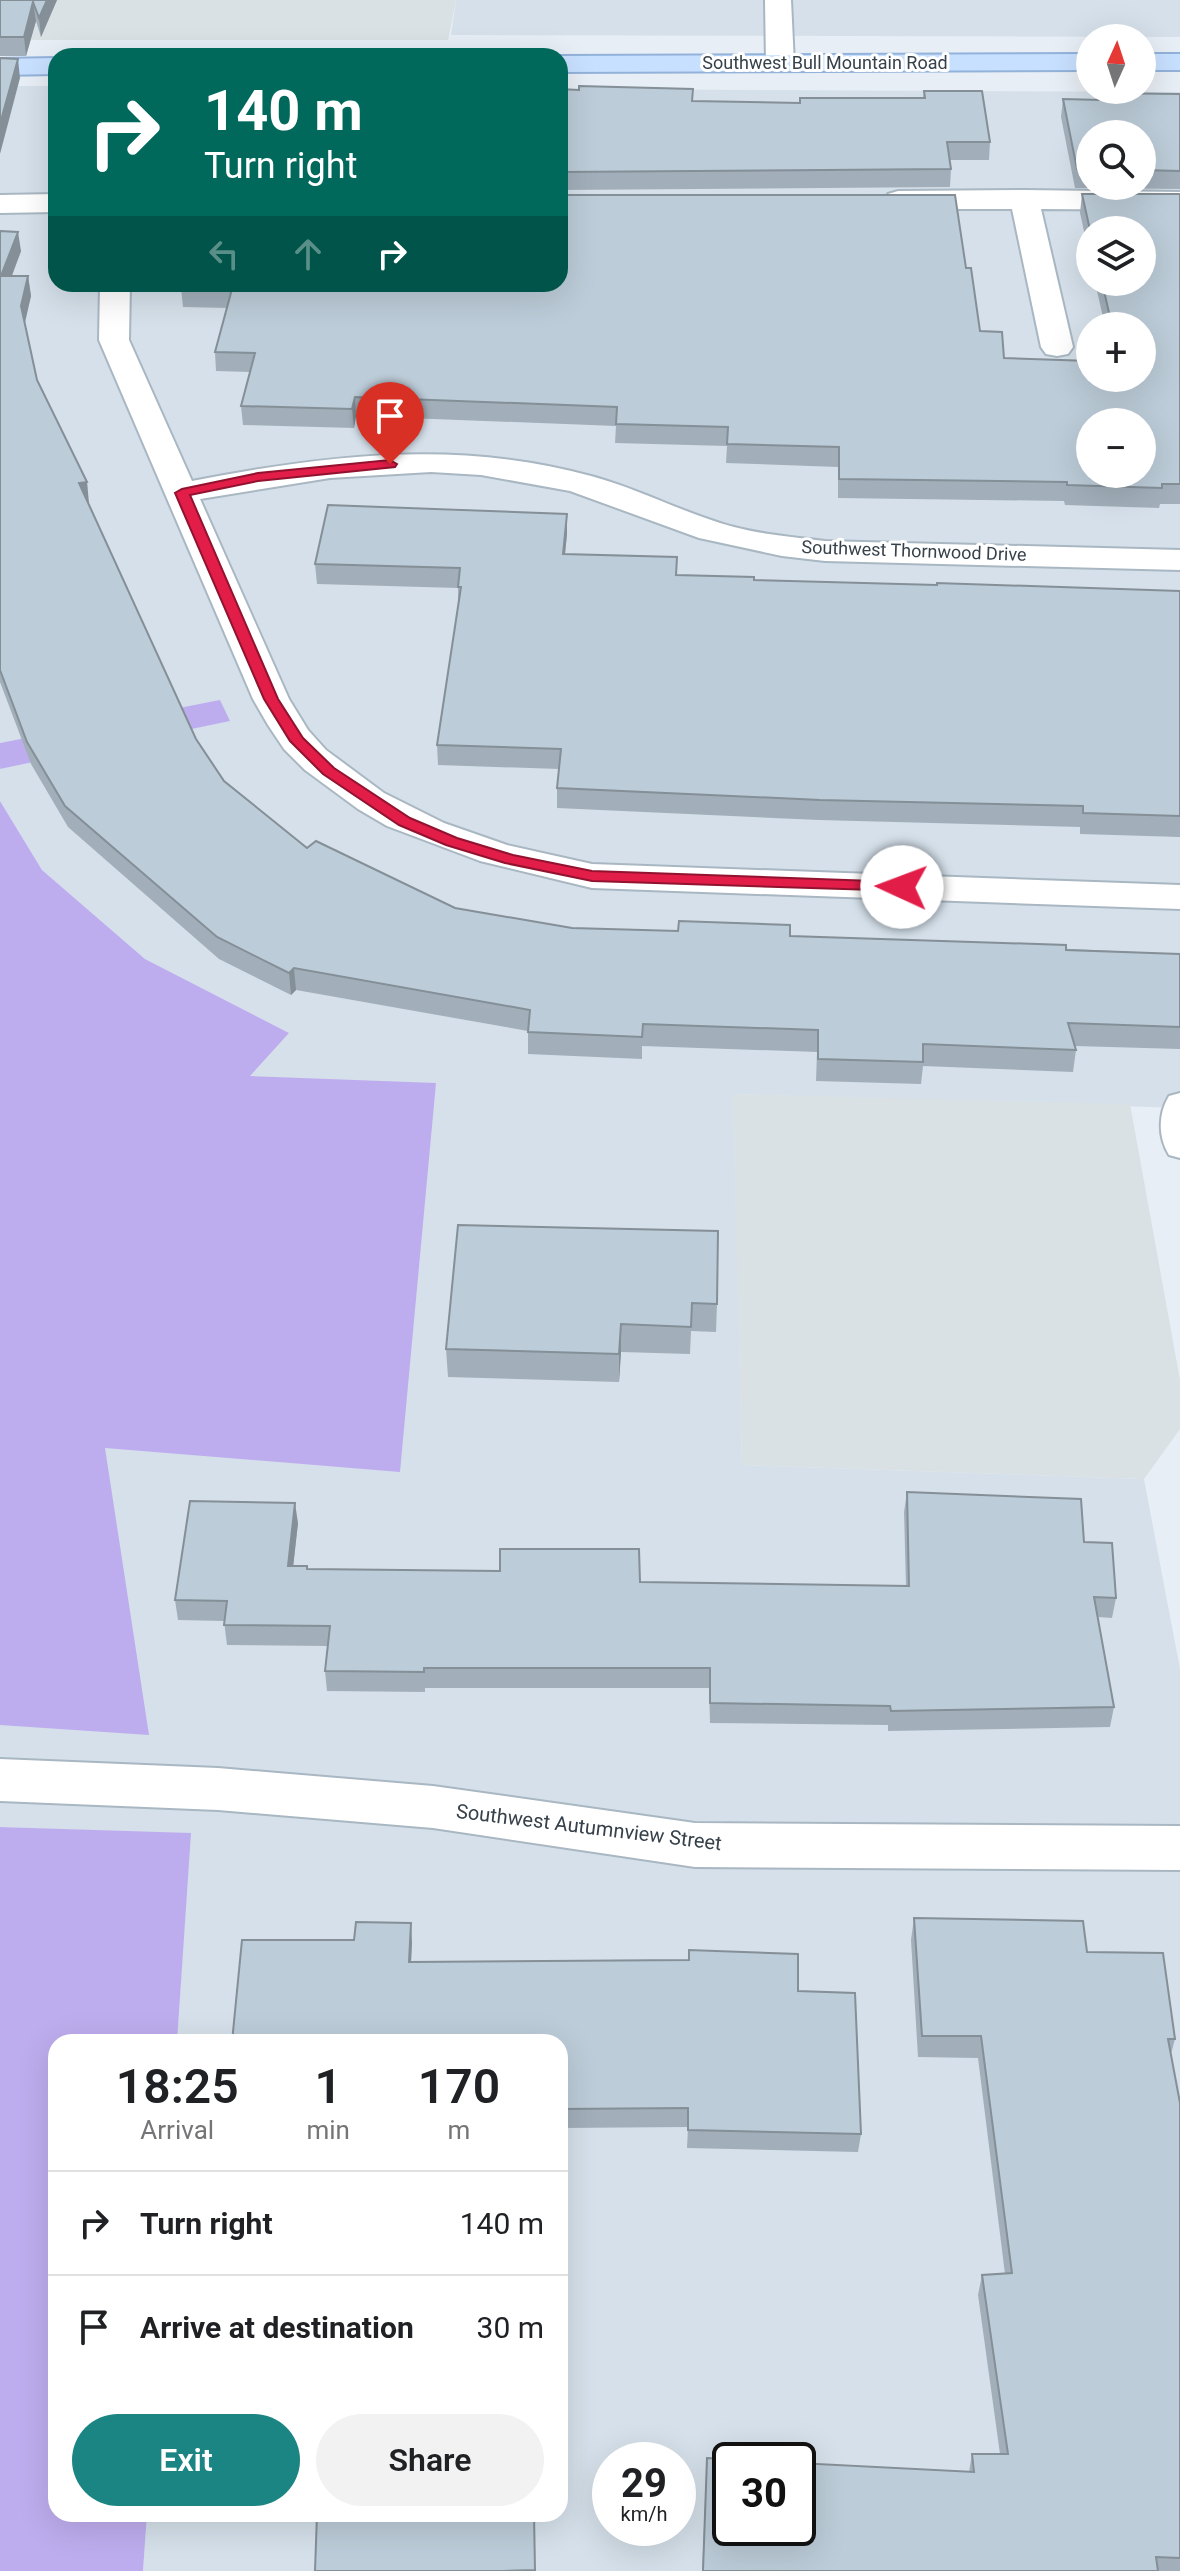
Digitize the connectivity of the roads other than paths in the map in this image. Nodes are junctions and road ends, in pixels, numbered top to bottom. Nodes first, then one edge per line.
1 (778, 0) edge
2 (1076, 62) edge
3 (1156, 62) edge
4 (1180, 62) edge
5 (568, 64) edge
6 (780, 64) junction
7 (48, 66) edge
8 (0, 67) edge
9 (1024, 199) junction
10 (867, 201) edge
11 (1180, 201) edge
12 (48, 203) edge
13 (0, 204) edge
14 (115, 292) edge
15 (1057, 347) dead end
16 (182, 493) junction
17 (1180, 560) edge
18 (1180, 897) edge
19 (1180, 1104) edge
20 (1180, 1147) edge
21 (0, 1780) edge
22 (1180, 1848) edge

1 - 6 street
2 - 6 main road, Southwest Bull Mountain Road
3 - 4 main road
5 - 6 main road, Southwest Bull Mountain Road
7 - 8 main road
9 - 10 street
9 - 11 street
9 - 15 street
12 - 13 street
14 - 16 street
16 - 17 street, Southwest Thornwood Drive
16 - 18 street
19 - 20 lane
21 - 22 street, Southwest Autumnview Street

